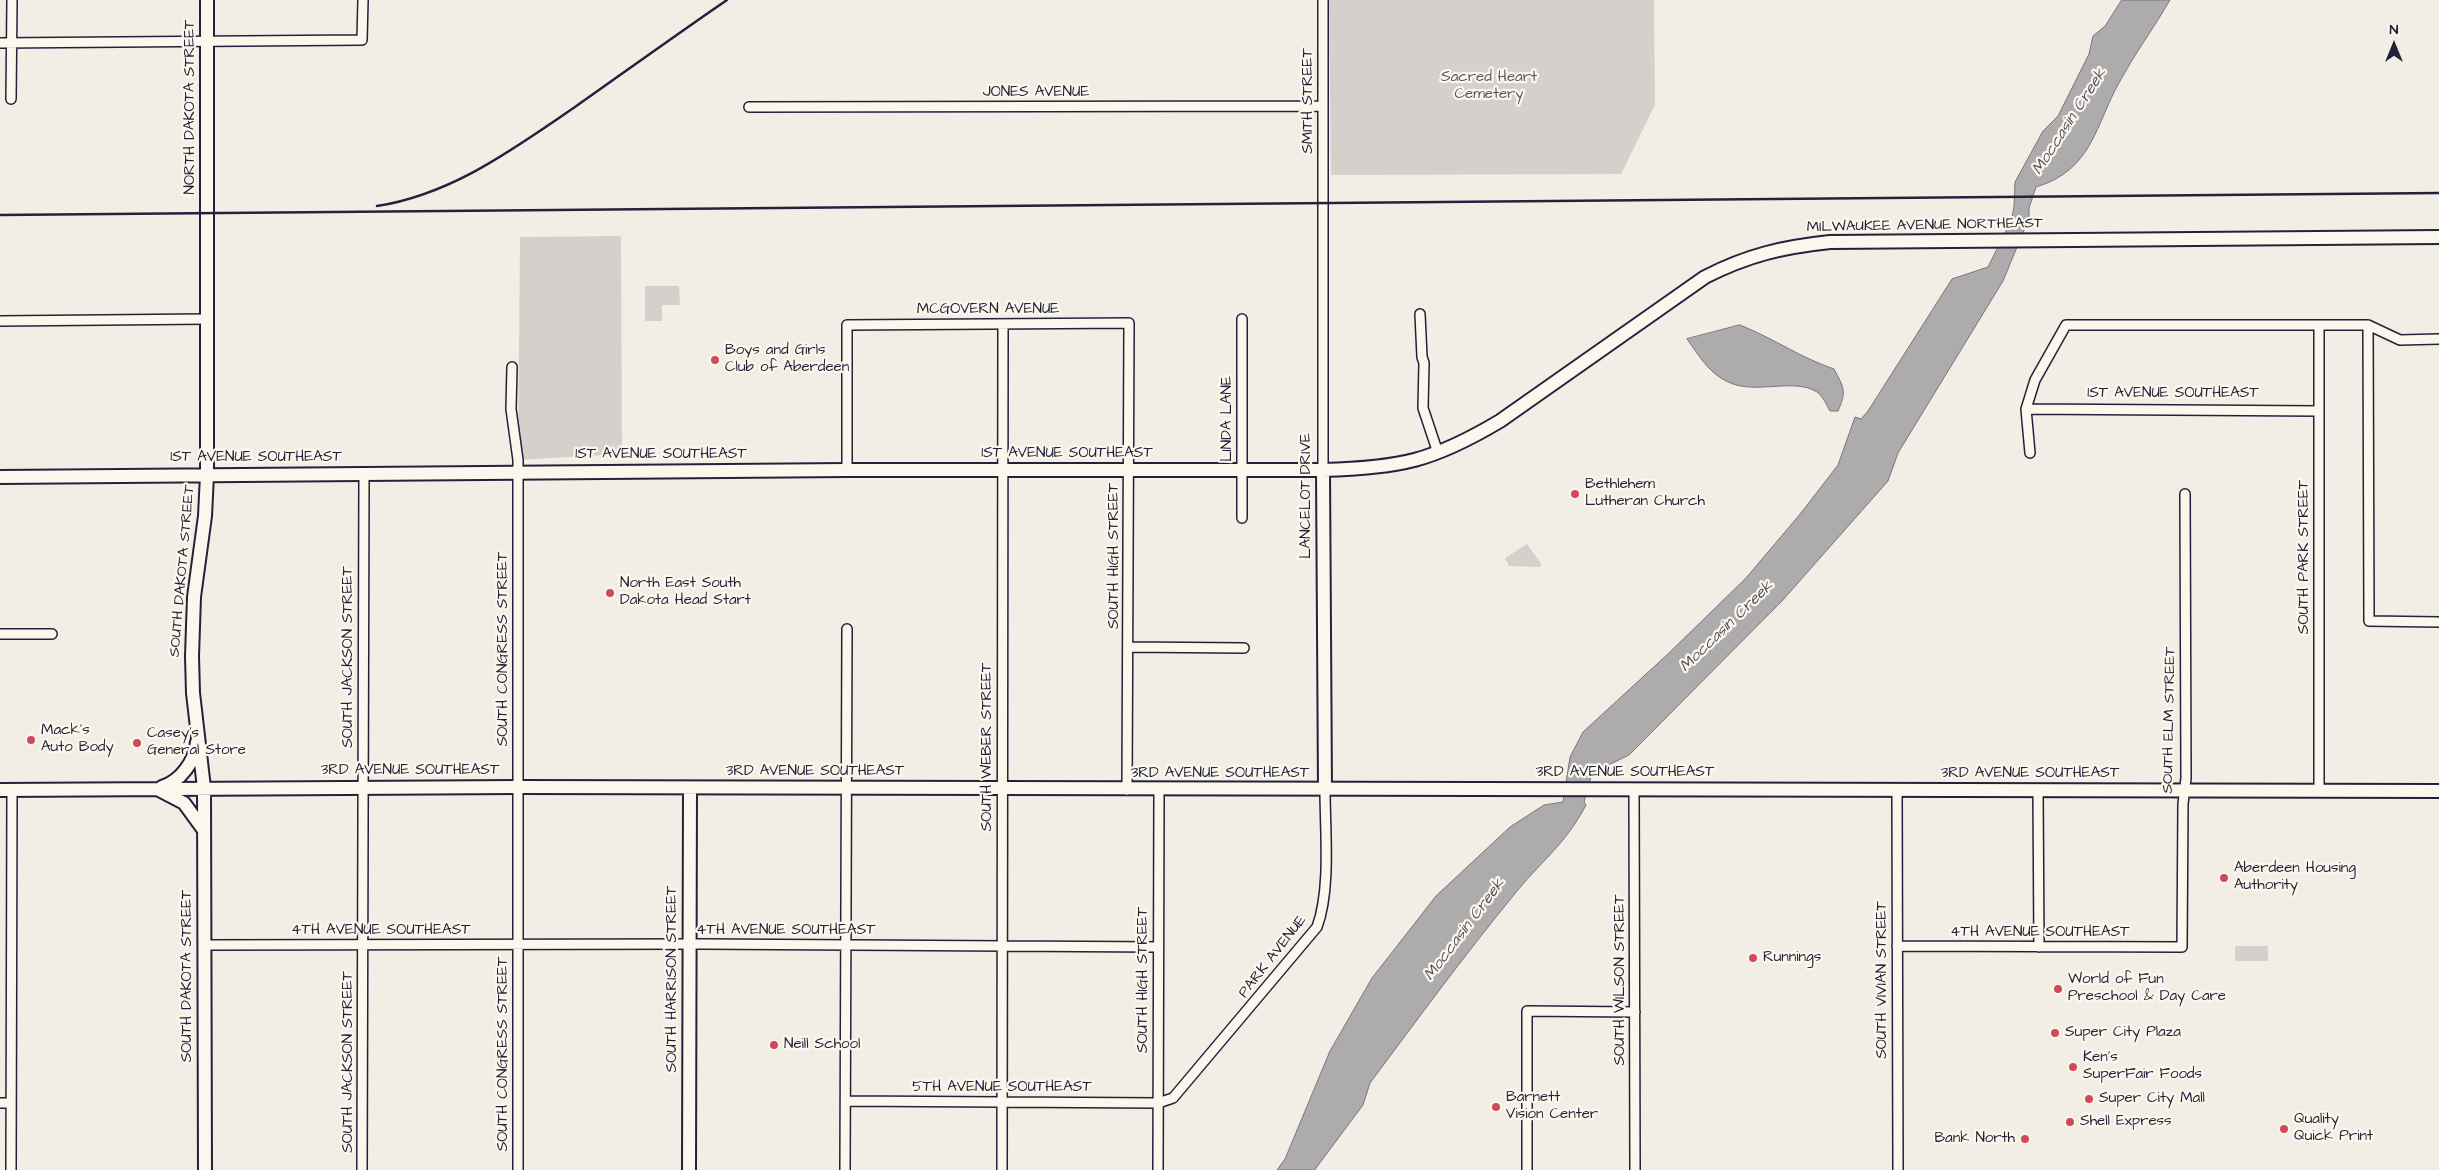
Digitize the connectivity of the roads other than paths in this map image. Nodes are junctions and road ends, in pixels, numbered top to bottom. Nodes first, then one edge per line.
1 (12, 0) edge
2 (207, 0) edge
3 (363, 0) edge
4 (1323, 0) edge
5 (207, 41) junction
6 (0, 43) edge
7 (12, 43) junction
8 (11, 99) dead end
9 (1323, 106) junction
10 (749, 107) dead end
11 (1323, 201) joint
12 (207, 213) joint
13 (2439, 237) edge
14 (1420, 314) dead end
15 (207, 319) junction
16 (1242, 319) dead end
17 (0, 321) edge
18 (1129, 323) joint
19 (1003, 324) junction
20 (2318, 325) junction
21 (2368, 325) junction
22 (2439, 339) edge
23 (512, 368) dead end
24 (2026, 409) junction
25 (2319, 411) junction
26 (2030, 453) dead end
27 (1438, 454) junction
28 (847, 470) junction
29 (1003, 470) junction
30 (1129, 470) junction
31 (1242, 470) junction
32 (1323, 470) junction
33 (518, 472) junction
34 (364, 474) junction
35 (207, 475) junction
36 (0, 477) edge
37 (2185, 494) dead end
38 (1242, 518) dead end
39 (2439, 622) edge
40 (847, 629) dead end
41 (0, 634) edge
42 (52, 634) dead end
43 (1128, 647) junction
44 (1244, 648) dead end
45 (198, 734) junction
46 (362, 787) junction
47 (518, 787) junction
48 (155, 788) junction
49 (204, 788) junction
50 (690, 788) junction
51 (846, 789) junction
52 (1002, 789) junction
53 (1634, 789) junction
54 (6, 790) edge
55 (1127, 790) junction
56 (1159, 790) junction
57 (1325, 790) junction
58 (1897, 790) junction
59 (2318, 790) junction
60 (2038, 791) junction
61 (2184, 791) junction
62 (2439, 791) edge
63 (204, 830) junction
64 (363, 944) junction
65 (689, 944) junction
66 (518, 945) junction
67 (846, 945) junction
68 (204, 946) junction
69 (1002, 946) junction
70 (1897, 946) junction
71 (1158, 947) junction
72 (2039, 947) junction
73 (2182, 947) joint
74 (1635, 1012) junction
75 (846, 1101) junction
76 (11, 1102) junction
77 (1002, 1102) junction
78 (0, 1103) edge
79 (1158, 1103) junction
80 (11, 1170) edge
81 (205, 1170) edge
82 (362, 1170) edge
83 (518, 1170) edge
84 (689, 1170) edge
85 (845, 1170) edge
86 (1002, 1170) edge
87 (1158, 1170) edge
88 (1527, 1170) edge
89 (1635, 1170) edge
90 (1898, 1170) edge

1 - 7 street
2 - 5 street, NORTH DAKOTA STREET
3 - 5 street
4 - 9 street, SMITH STREET
5 - 7 street
5 - 12 street, NORTH DAKOTA STREET
6 - 7 street
7 - 8 street
9 - 10 street, JONES AVENUE
9 - 11 street, SMITH STREET
11 - 32 street, LANCELOT DRIVE
12 - 15 street, SOUTH DAKOTA STREET
13 - 27 street, MILWAUKEE AVENUE NORTHEAST
14 - 27 street
15 - 17 street
15 - 35 street, SOUTH DAKOTA STREET
16 - 31 street, LINDA LANE
18 - 19 street, MCGOVERN AVENUE
18 - 30 street, SOUTH HIGH STREET
19 - 28 street, MCGOVERN AVENUE
19 - 29 street, SOUTH WEBER STREET
20 - 21 street
20 - 24 street
20 - 25 street, SOUTH PARK STREET
21 - 22 street
21 - 39 street
23 - 33 street, SOUTH CONGRESS STREET
24 - 25 street, 1ST AVENUE SOUTHEAST
24 - 26 street
25 - 59 street, SOUTH PARK STREET
27 - 32 street, MILWAUKEE AVENUE NORTHEAST
28 - 29 street, 1ST AVENUE SOUTHEAST
28 - 33 street, 1ST AVENUE SOUTHEAST
29 - 30 street, 1ST AVENUE SOUTHEAST
29 - 52 street, SOUTH WEBER STREET
30 - 31 street, 1ST AVENUE SOUTHEAST
30 - 43 street, SOUTH HIGH STREET
31 - 32 street, 1ST AVENUE SOUTHEAST
31 - 38 street, LINDA LANE
32 - 57 street, LANCELOT DRIVE
33 - 34 street, 1ST AVENUE SOUTHEAST
33 - 47 street, SOUTH CONGRESS STREET
34 - 35 street, 1ST AVENUE SOUTHEAST
34 - 46 street, SOUTH JACKSON STREET
35 - 36 street, 1ST AVENUE SOUTHEAST
35 - 45 street, SOUTH DAKOTA STREET
37 - 61 street, SOUTH ELM STREET
40 - 51 street
41 - 42 street
43 - 44 street
43 - 55 street, SOUTH HIGH STREET
45 - 48 street
45 - 49 street, SOUTH DAKOTA STREET
46 - 47 street, 3RD AVENUE SOUTHEAST
46 - 49 street, 3RD AVENUE SOUTHEAST
46 - 64 street, SOUTH JACKSON STREET
47 - 50 street, 3RD AVENUE SOUTHEAST
47 - 66 street, SOUTH CONGRESS STREET
48 - 49 street, 3RD AVENUE SOUTHEAST
48 - 54 street, 3RD AVENUE SOUTHEAST
48 - 63 street
49 - 63 street, SOUTH DAKOTA STREET
50 - 51 street, 3RD AVENUE SOUTHEAST
50 - 65 street, SOUTH HARRISON STREET
51 - 52 street, 3RD AVENUE SOUTHEAST
51 - 67 street
52 - 55 street, 3RD AVENUE SOUTHEAST
52 - 69 street, SOUTH WEBER STREET
53 - 57 street, 3RD AVENUE SOUTHEAST
53 - 58 street, 3RD AVENUE SOUTHEAST
53 - 74 street, SOUTH WILSON STREET
54 - 76 street
55 - 56 street, 3RD AVENUE SOUTHEAST
56 - 57 street, 3RD AVENUE SOUTHEAST
56 - 71 street, SOUTH HIGH STREET
57 - 79 street, PARK AVENUE
58 - 60 street, 3RD AVENUE SOUTHEAST
58 - 70 street, SOUTH VIVIAN STREET
59 - 61 street, 3RD AVENUE SOUTHEAST
59 - 62 street, 3RD AVENUE SOUTHEAST
60 - 61 street, 3RD AVENUE SOUTHEAST
60 - 72 street
61 - 73 street, SOUTH ELM STREET
63 - 68 street, SOUTH DAKOTA STREET
64 - 66 street, 4TH AVENUE SOUTHEAST
64 - 68 street, 4TH AVENUE SOUTHEAST
64 - 82 street, SOUTH JACKSON STREET
65 - 66 street, 4TH AVENUE SOUTHEAST
65 - 67 street, 4TH AVENUE SOUTHEAST
65 - 84 street, SOUTH HARRISON STREET
66 - 83 street, SOUTH CONGRESS STREET
67 - 69 street, 4TH AVENUE SOUTHEAST
67 - 75 street
68 - 81 street, SOUTH DAKOTA STREET
69 - 71 street, 4TH AVENUE SOUTHEAST
69 - 77 street, SOUTH WEBER STREET
70 - 72 street, 4TH AVENUE SOUTHEAST
70 - 90 street, SOUTH VIVIAN STREET
71 - 79 street, SOUTH HIGH STREET
72 - 73 street, 4TH AVENUE SOUTHEAST
74 - 88 street
74 - 89 street, SOUTH WILSON STREET
75 - 77 street, 5TH AVENUE SOUTHEAST
75 - 85 street
76 - 78 street
76 - 80 street
77 - 79 street, 5TH AVENUE SOUTHEAST
77 - 86 street, SOUTH WEBER STREET
79 - 87 street, SOUTH HIGH STREET

